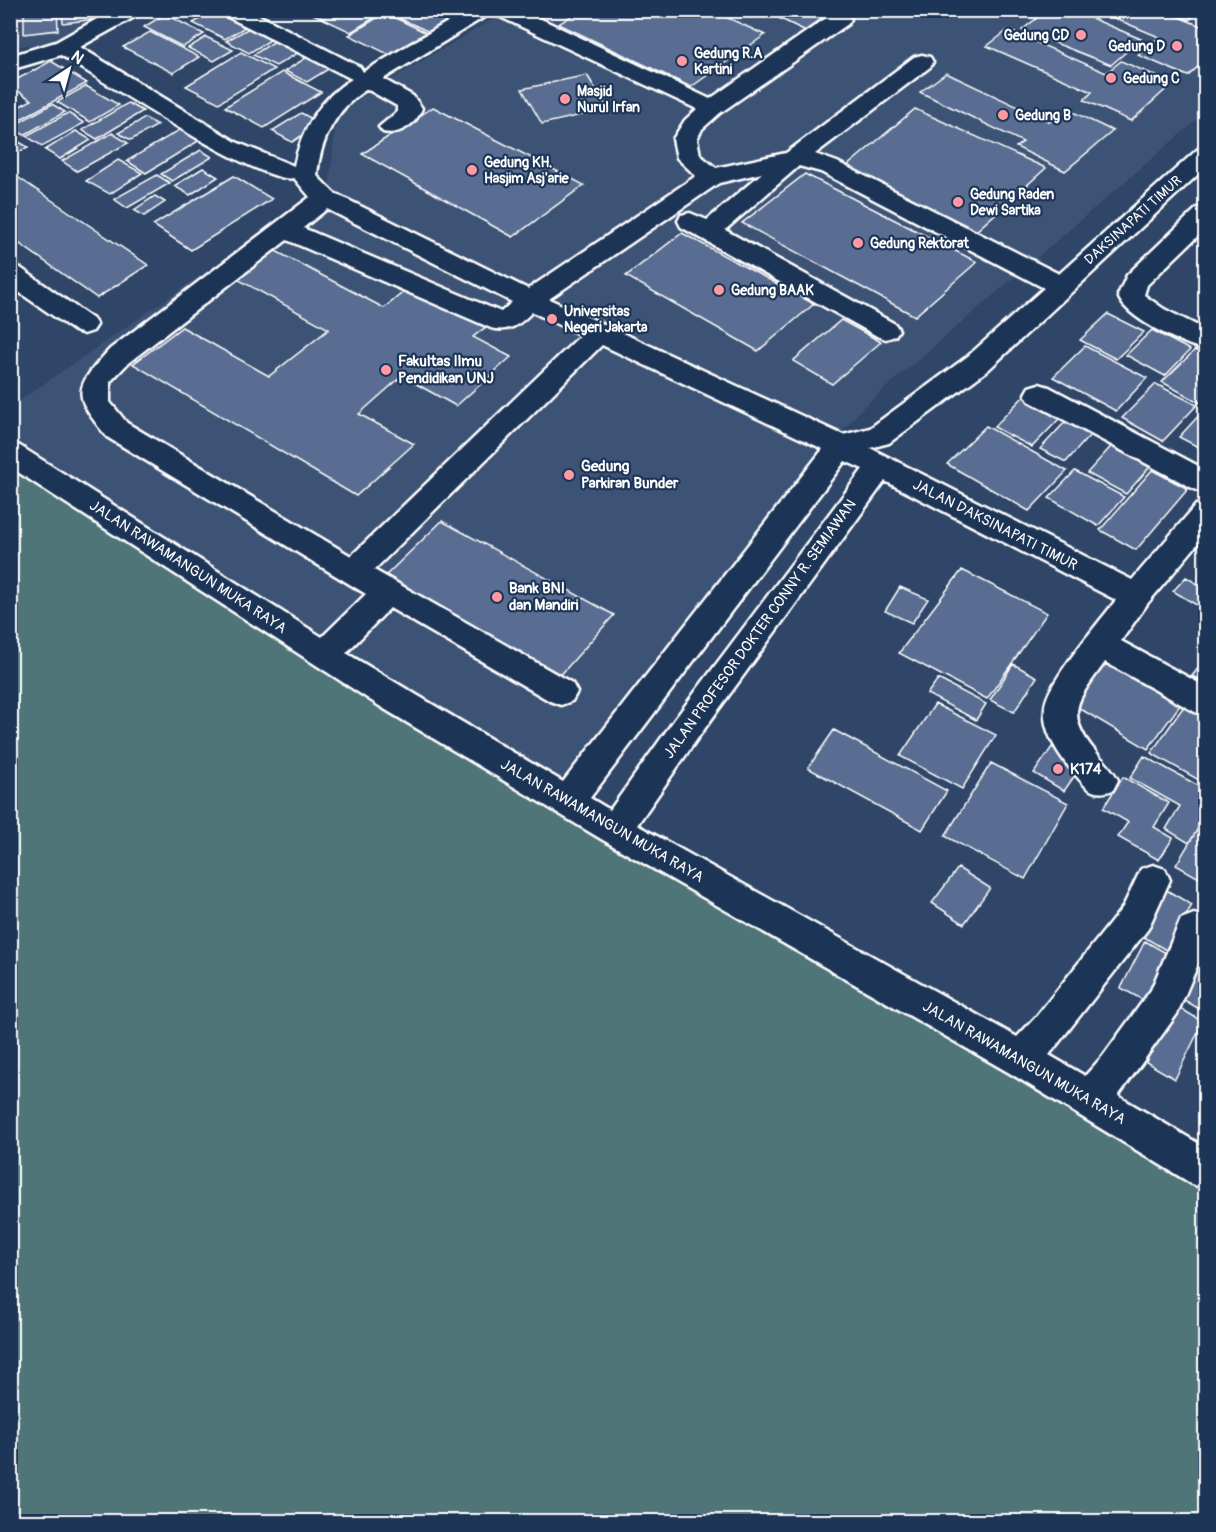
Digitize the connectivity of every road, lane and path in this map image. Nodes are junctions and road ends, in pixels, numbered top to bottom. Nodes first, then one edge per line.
1 (130, 10) edge
2 (232, 10) edge
3 (484, 10) edge
4 (504, 10) edge
5 (840, 19) dead end
6 (64, 47) junction
7 (922, 62) dead end
8 (10, 63) edge
9 (359, 76) junction
10 (712, 108) junction
11 (392, 127) dead end
12 (1206, 154) edge
13 (794, 158) junction
14 (297, 175) junction
15 (711, 177) junction
16 (325, 198) junction
17 (665, 209) junction
18 (1206, 214) edge
19 (284, 229) junction
20 (709, 231) junction
21 (10, 273) edge
22 (1062, 286) junction
23 (530, 300) junction
24 (84, 325) dead end
25 (886, 330) dead end
26 (599, 333) junction
27 (1206, 341) edge
28 (1039, 394) dead end
29 (841, 446) junction
30 (880, 451) junction
31 (10, 453) edge
32 (1206, 483) edge
33 (1206, 513) edge
34 (352, 572) junction
35 (387, 592) junction
36 (1136, 596) junction
37 (1100, 644) junction
38 (324, 655) junction
39 (561, 692) dead end
40 (1206, 703) edge
41 (642, 705) junction
42 (686, 729) junction
43 (1101, 780) dead end
44 (568, 802) junction
45 (615, 830) junction
46 (1153, 879) dead end
47 (1194, 930) dead end
48 (1021, 1059) junction
49 (1089, 1100) junction
50 (1206, 1170) edge

1 - 6 street
2 - 9 street
3 - 9 street
4 - 10 street
5 - 10 street
6 - 8 street
6 - 14 street
7 - 13 street
9 - 11 street
9 - 14 street
10 - 15 street
12 - 22 street, DAKSINAPATI TIMUR
13 - 15 street
13 - 20 street
13 - 22 street
14 - 16 street
15 - 17 street
16 - 19 street
16 - 23 street
17 - 20 street
17 - 23 street
18 - 27 street
19 - 23 street
19 - 34 street
20 - 25 street
21 - 24 street
22 - 30 street
23 - 26 street
26 - 29 street
26 - 34 street
28 - 32 street
29 - 30 street
29 - 41 street
30 - 36 street, JALAN DAKSINAPATI TIMUR
30 - 42 street, JALAN PROFESOR DOKTER CONNY R. SEMIAWAN
31 - 38 street, JALAN RAWAMANGUN MUKA RAYA
33 - 36 street
34 - 35 street
35 - 38 street
35 - 39 street
36 - 37 street
37 - 40 street
37 - 43 street
38 - 44 street, JALAN RAWAMANGUN MUKA RAYA
41 - 42 street
41 - 44 street
42 - 45 street, JALAN PROFESOR DOKTER CONNY R. SEMIAWAN
44 - 45 street, JALAN RAWAMANGUN MUKA RAYA
45 - 48 street, JALAN RAWAMANGUN MUKA RAYA
46 - 48 street
47 - 49 street
48 - 49 street, JALAN RAWAMANGUN MUKA RAYA
49 - 50 street, JALAN RAWAMANGUN MUKA RAYA

